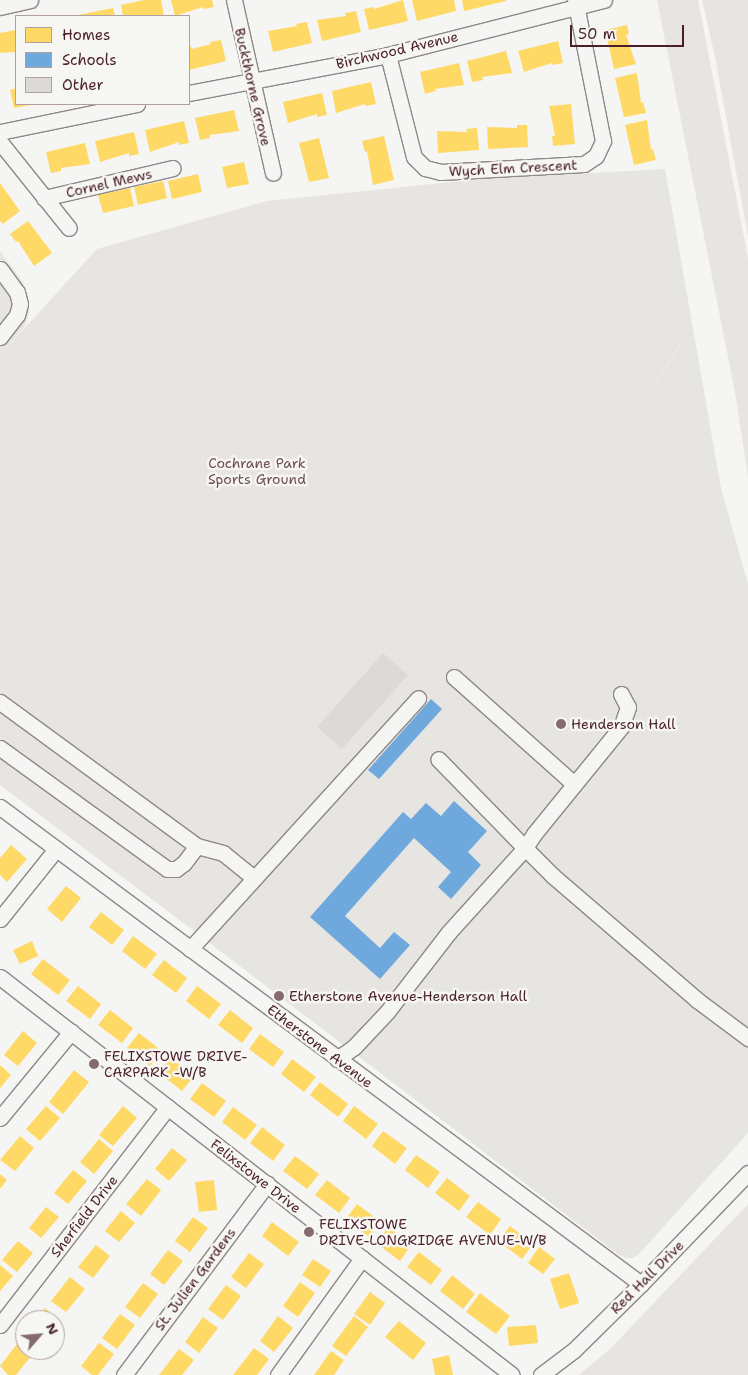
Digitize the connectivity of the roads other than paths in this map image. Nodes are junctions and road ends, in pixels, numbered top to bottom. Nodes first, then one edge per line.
1 (30, 0) edge
2 (234, 0) edge
3 (604, 0) edge
4 (575, 3) edge
5 (0, 7) edge
6 (388, 55) junction
7 (252, 80) junction
8 (190, 93) edge
9 (132, 105) edge
10 (0, 132) edge
11 (0, 142) edge
12 (174, 168) dead end
13 (273, 174) dead end
14 (44, 198) junction
15 (68, 228) dead end
16 (0, 270) edge
17 (0, 337) edge
18 (454, 677) dead end
19 (621, 694) dead end
20 (418, 698) dead end
21 (0, 702) edge
22 (0, 748) edge
23 (438, 759) dead end
24 (574, 784) junction
25 (0, 807) edge
26 (197, 846) junction
27 (525, 848) junction
28 (56, 849) junction
29 (254, 878) junction
30 (0, 919) edge
31 (190, 949) junction
32 (0, 977) edge
33 (71, 1032) junction
34 (748, 1038) edge
35 (338, 1059) junction
36 (168, 1107) junction
37 (0, 1118) edge
38 (748, 1173) edge
39 (267, 1184) junction
40 (362, 1258) junction
41 (641, 1284) junction
42 (0, 1325) edge
43 (124, 1375) edge
44 (278, 1375) edge
45 (512, 1375) edge
46 (541, 1375) edge

1 - 5 street
2 - 7 street, Buckthorne Grove
3 - 4 street, Birchwood Avenue
4 - 6 street, Birchwood Avenue
4 - 6 street, Wych Elm Crescent
6 - 7 street, Birchwood Avenue
7 - 8 street, Birchwood Avenue
7 - 13 street, Buckthorne Grove
9 - 10 street
11 - 14 street
12 - 14 street, Cornel Mews
14 - 15 street
16 - 17 street
18 - 24 street
19 - 24 street
20 - 29 street
21 - 26 street
22 - 26 street
23 - 27 street
24 - 27 street
25 - 28 street, Etherstone Avenue
26 - 29 street
27 - 34 street
27 - 35 street
28 - 30 street
28 - 31 street, Etherstone Avenue
29 - 31 street
31 - 35 street, Etherstone Avenue
32 - 33 street, Felixstowe Drive
33 - 36 street, Felixstowe Drive
33 - 37 street
35 - 41 street, Etherstone Avenue
36 - 39 street, Felixstowe Drive
36 - 42 street, Sherfield Drive
38 - 41 street, Red Hall Drive
39 - 40 street, Felixstowe Drive
39 - 43 street, St. Julien Gardens
40 - 44 street
40 - 45 street, Felixstowe Drive
41 - 46 street, Red Hall Drive

